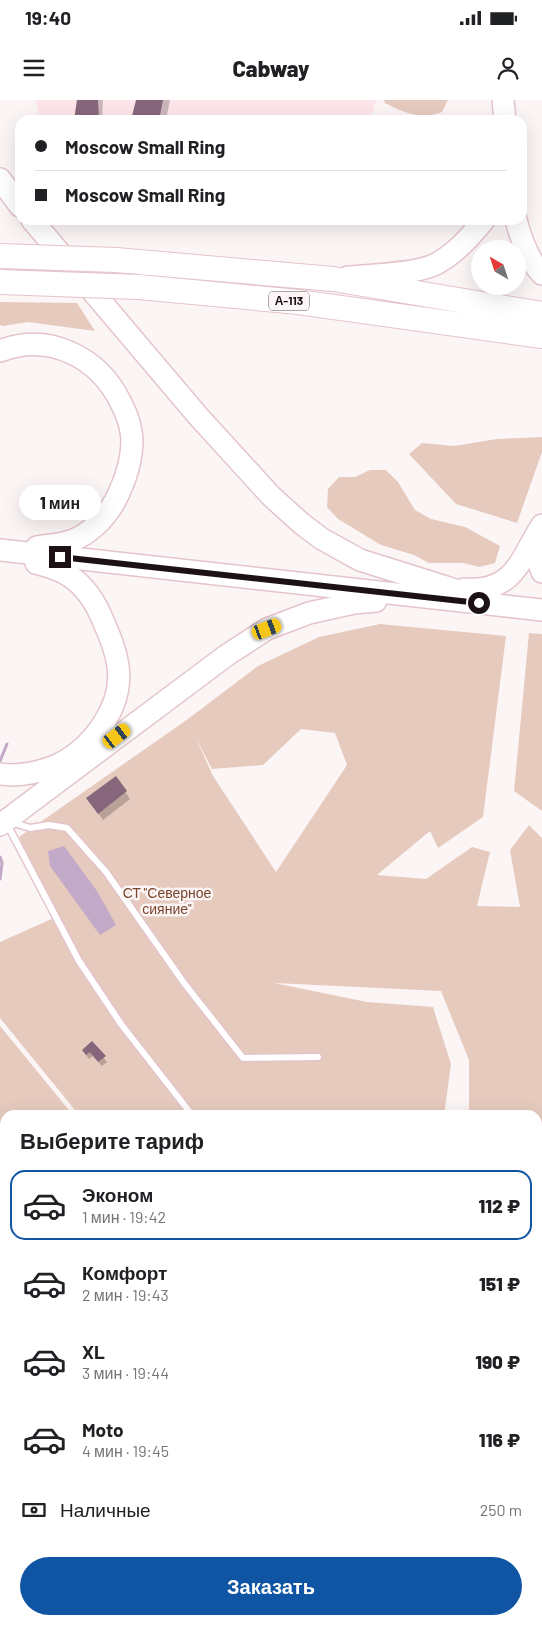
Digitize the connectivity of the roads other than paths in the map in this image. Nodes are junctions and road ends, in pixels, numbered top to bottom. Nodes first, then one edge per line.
1 (496, 100) edge
2 (503, 100) edge
3 (495, 115) edge
4 (504, 115) edge
5 (0, 180) edge
6 (15, 200) edge
7 (36, 225) edge
8 (480, 225) edge
9 (517, 225) edge
10 (0, 256) edge
11 (542, 274) edge
12 (333, 279) junction
13 (0, 282) edge
14 (542, 314) edge
15 (542, 336) edge
16 (0, 350) edge
17 (542, 525) edge
18 (542, 538) edge
19 (1, 551) edge
20 (542, 572) edge
21 (446, 587) junction
22 (423, 597) junction
23 (498, 605) junction
24 (542, 610) edge
25 (0, 774) edge
26 (3, 823) edge
27 (318, 1057) dead end
28 (188, 1110) edge

1 - 3 highway
2 - 4 highway
5 - 6 highway
7 - 21 highway
8 - 12 highway
9 - 11 highway
10 - 12 highway, А-113, bridge
12 - 14 highway, А-113
13 - 15 highway, А-113, bridge
16 - 19 highway
17 - 21 highway
18 - 20 highway
19 - 22 highway
19 - 25 highway
21 - 23 highway
22 - 23 highway
22 - 26 highway
23 - 24 highway
26 - 27 lane
26 - 28 lane

